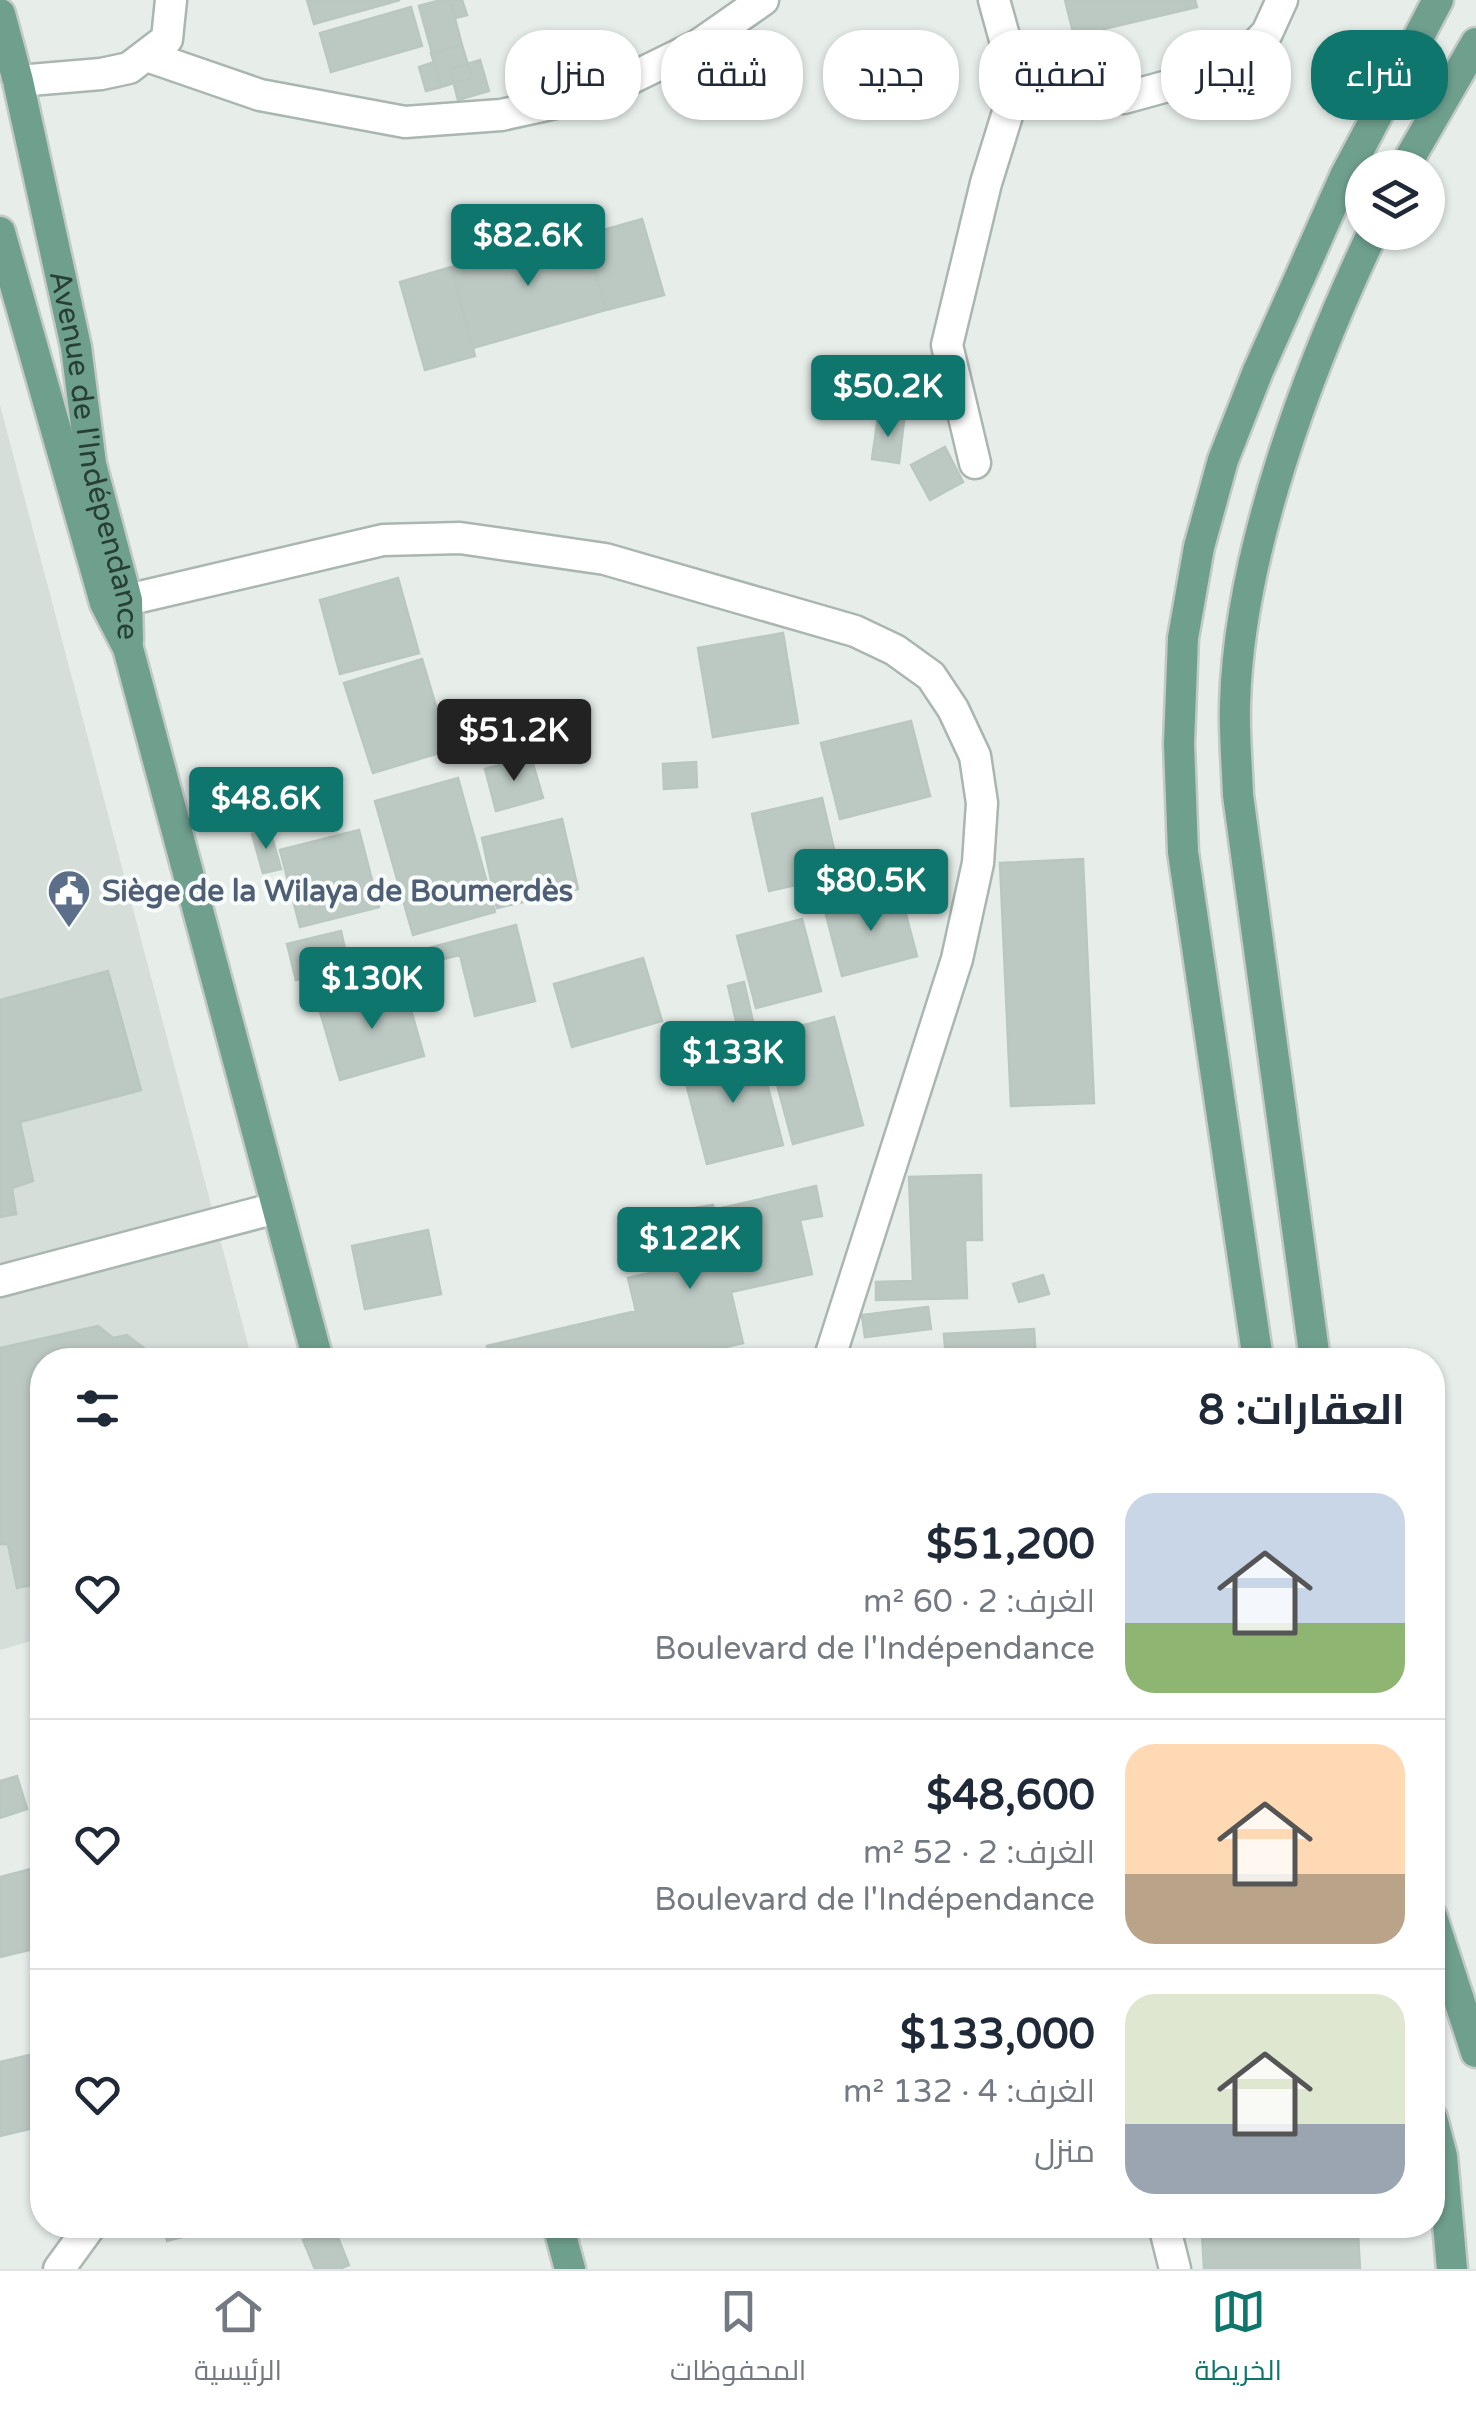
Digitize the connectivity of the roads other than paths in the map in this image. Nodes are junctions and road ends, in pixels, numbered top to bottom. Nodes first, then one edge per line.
1 (171, 0) edge
2 (763, 0) edge
3 (994, 0) edge
4 (1282, 0) edge
5 (1438, 0) edge
6 (0, 14) edge
7 (1002, 30) edge
8 (1476, 43) edge
9 (147, 56) junction
10 (18, 80) junction
11 (1141, 93) edge
12 (1006, 120) edge
13 (1414, 150) edge
14 (0, 232) edge
15 (1364, 250) edge
16 (975, 463) dead end
17 (127, 600) junction
18 (128, 648) junction
19 (276, 1208) junction
20 (0, 1280) edge
21 (315, 1348) edge
22 (834, 1348) edge
23 (1256, 1348) edge
24 (1313, 1348) edge
25 (1445, 1957) edge
26 (1476, 2052) edge
27 (1445, 2190) edge
28 (81, 2238) edge
29 (562, 2238) edge
30 (1167, 2238) edge
31 (59, 2269) edge
32 (570, 2269) edge
33 (1175, 2269) edge
34 (1452, 2269) edge

1 - 9 street
2 - 9 street
3 - 7 street
4 - 11 street
5 - 23 main road
6 - 10 main road, Avenue de l'Indépendance
8 - 13 main road
9 - 10 street
10 - 17 main road, Avenue de l'Indépendance
12 - 16 street
14 - 18 main road, Avenue de l'Indépendance
15 - 24 main road
17 - 18 main road, Avenue de l'Indépendance
17 - 22 street
18 - 19 main road
19 - 20 street
19 - 21 main road
25 - 26 main road
27 - 34 main road
28 - 31 street
29 - 32 main road
30 - 33 street

